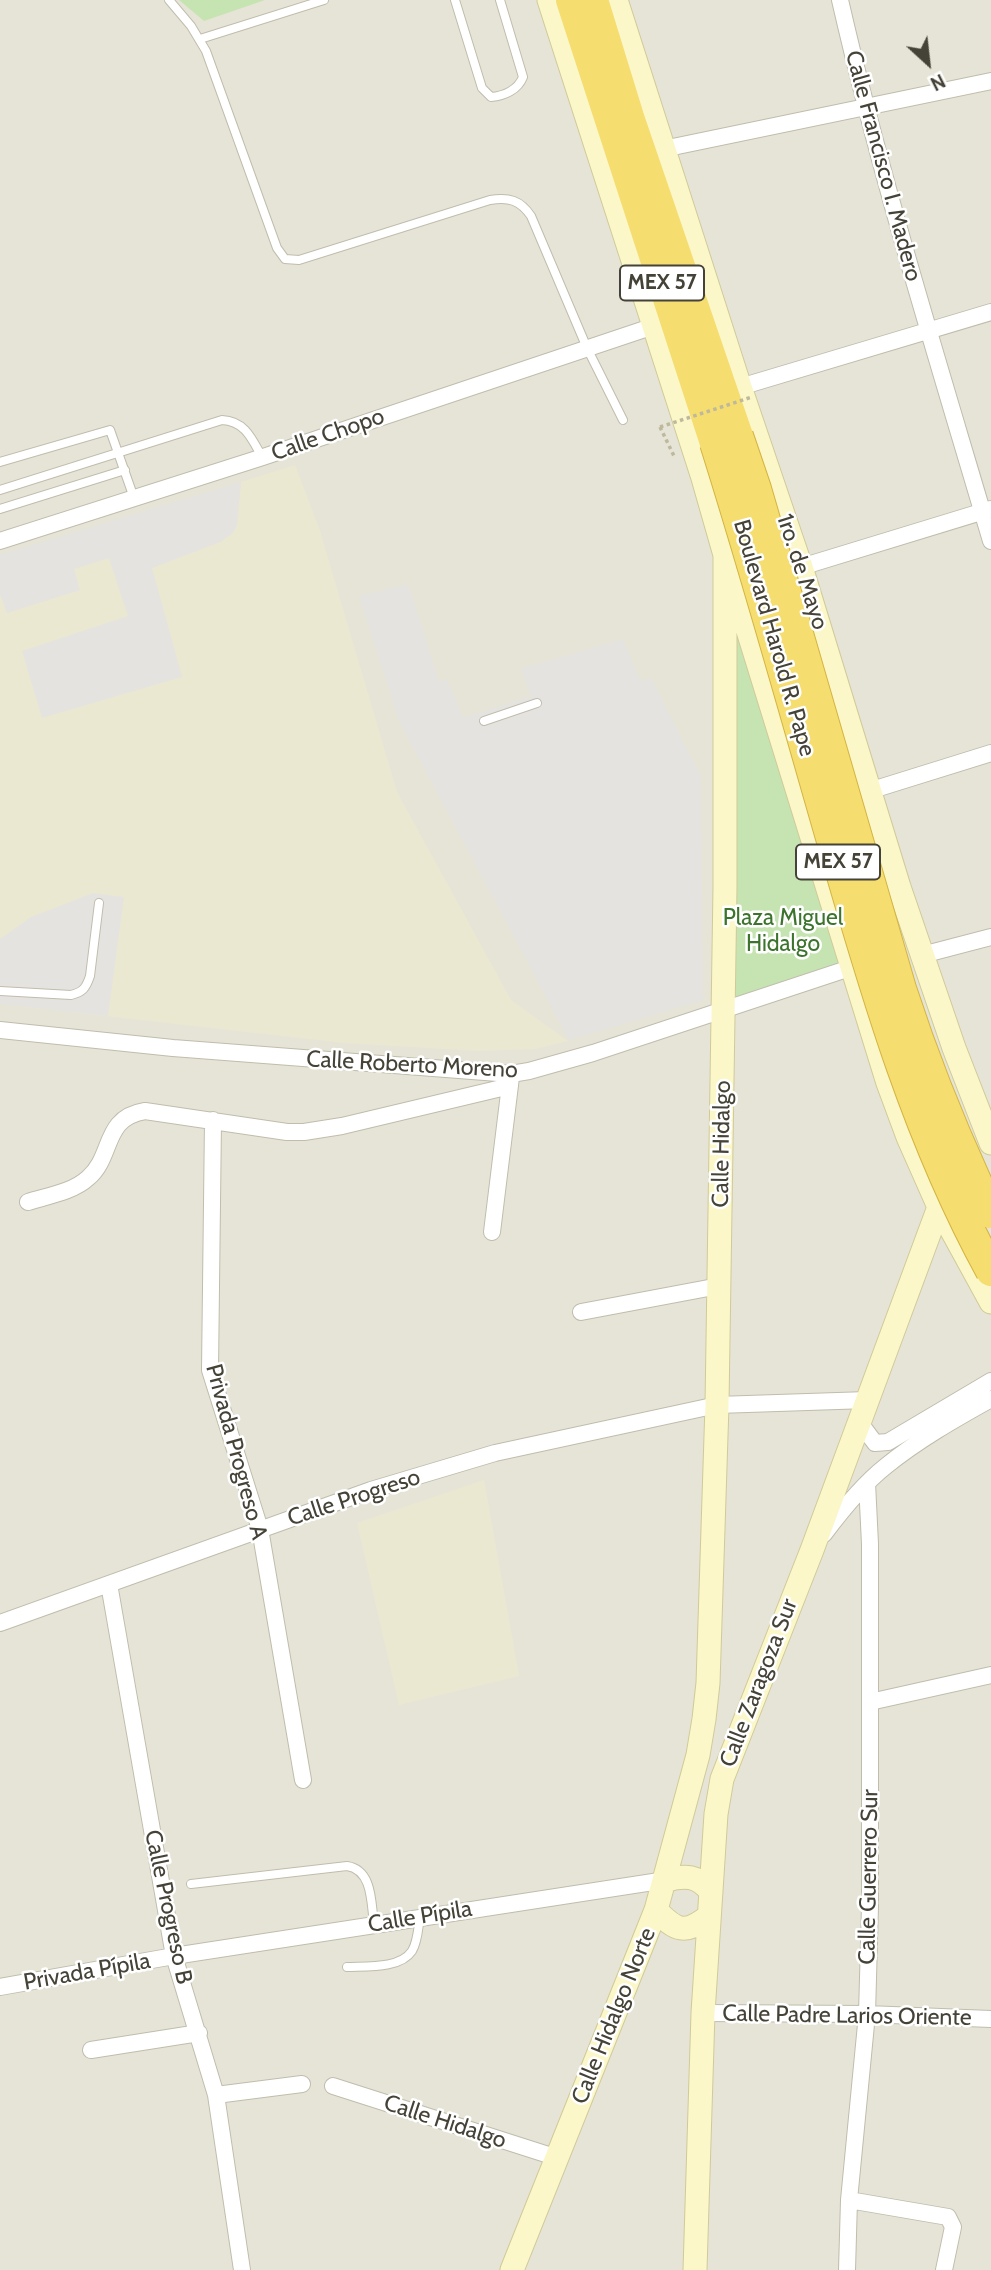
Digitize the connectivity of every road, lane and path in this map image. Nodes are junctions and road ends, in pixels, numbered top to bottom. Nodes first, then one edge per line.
1 (169, 0) edge
2 (324, 0) edge
3 (455, 0) edge
4 (500, 0) edge
5 (549, 0) edge
6 (571, 0) edge
7 (593, 0) edge
8 (616, 0) edge
9 (840, 0) edge
10 (200, 39) junction
11 (991, 81) edge
12 (864, 106) junction
13 (620, 120) junction
14 (663, 149) junction
15 (991, 312) edge
16 (654, 326) junction
17 (927, 331) junction
18 (587, 348) junction
19 (746, 392) junction
20 (623, 420) dead end
21 (660, 427) dead end
22 (726, 439) junction
23 (119, 452) junction
24 (263, 457) junction
25 (0, 462) edge
26 (125, 470) junction
27 (0, 490) edge
28 (134, 498) junction
29 (0, 509) edge
30 (987, 511) edge
31 (0, 541) edge
32 (991, 541) edge
33 (725, 555) junction
34 (801, 567) junction
35 (537, 702) dead end
36 (484, 721) dead end
37 (991, 753) edge
38 (869, 791) junction
39 (99, 903) dead end
40 (991, 937) edge
41 (922, 955) junction
42 (850, 968) junction
43 (0, 991) edge
44 (724, 1011) junction
45 (0, 1030) edge
46 (511, 1080) junction
47 (213, 1120) junction
48 (990, 1139) edge
49 (28, 1202) dead end
50 (939, 1207) junction
51 (991, 1213) edge
52 (991, 1224) edge
53 (492, 1232) dead end
54 (980, 1265) edge
55 (719, 1286) junction
56 (991, 1302) edge
57 (581, 1312) dead end
58 (991, 1381) edge
59 (991, 1399) edge
60 (868, 1400) junction
61 (717, 1405) junction
62 (860, 1423) junction
63 (867, 1483) junction
64 (260, 1529) junction
65 (812, 1550) junction
66 (109, 1584) junction
67 (0, 1623) edge
68 (991, 1675) edge
69 (870, 1702) junction
70 (698, 1755) joint
71 (303, 1780) dead end
72 (666, 1880) junction
73 (191, 1884) dead end
74 (711, 1892) junction
75 (656, 1910) junction
76 (709, 1916) junction
77 (420, 1917) junction
78 (374, 1924) junction
79 (174, 1956) junction
80 (347, 1967) dead end
81 (0, 1987) edge
82 (703, 2013) junction
83 (867, 2014) junction
84 (991, 2019) edge
85 (199, 2033) junction
86 (91, 2050) dead end
87 (302, 2084) dead end
88 (333, 2086) dead end
89 (216, 2095) junction
90 (558, 2158) junction
91 (849, 2200) junction
92 (242, 2270) edge
93 (512, 2270) edge
94 (695, 2270) edge
95 (847, 2270) edge
96 (944, 2270) edge

1 - 10 lane
2 - 10 lane
3 - 4 lane
5 - 16 street, Calle Hidalgo
6 - 13 highway, Boulevard Harold R. Pape / MEX 57
7 - 13 highway, Boulevard Harold R. Pape / MEX 57
8 - 14 street, 1ro. de Mayo
9 - 12 street, Calle Francisco I. Madero
10 - 18 lane
11 - 12 street
12 - 14 street
12 - 17 street, Calle Francisco I. Madero
13 - 22 highway, Boulevard Harold R. Pape / MEX 57
14 - 19 street, 1ro. de Mayo
15 - 17 street
16 - 18 street, Calle Chopo
16 - 33 street, Calle Hidalgo
17 - 19 street
17 - 30 street, Calle Francisco I. Madero
18 - 20 lane
18 - 24 street, Calle Chopo
19 - 21 path, bridge
19 - 34 street, 1ro. de Mayo
22 - 51 highway, Boulevard Harold R. Pape / MEX 57, bridge
22 - 54 highway, Boulevard Harold R. Pape / MEX 57, bridge
23 - 24 lane
23 - 25 lane
23 - 26 lane
23 - 27 lane
24 - 28 street, Calle Chopo
26 - 28 lane
26 - 29 lane
28 - 31 street, Calle Chopo
30 - 32 street, Calle Francisco I. Madero
30 - 34 street
33 - 42 street
33 - 44 street, Calle Hidalgo
34 - 38 street, 1ro. de Mayo
35 - 36 lane
37 - 38 street
38 - 41 street, 1ro. de Mayo
39 - 43 lane
40 - 41 street
41 - 48 street, 1ro. de Mayo
42 - 44 street, Calle Roberto Moreno
42 - 50 street
44 - 46 street, Calle Roberto Moreno
44 - 55 street, Calle Hidalgo
45 - 46 street, Calle Roberto Moreno
46 - 47 street
46 - 53 street
47 - 49 street
47 - 64 street, Privada Progreso A
48 - 50 street, Calle Zaragoza Sur
50 - 54 street
50 - 60 street, Calle Zaragoza Sur
52 - 54 street
54 - 56 street
55 - 57 street
55 - 61 street, Calle Hidalgo
58 - 62 street
59 - 63 street
60 - 61 street, Calle Progreso
60 - 62 street, Calle Zaragoza Sur
61 - 64 street, Calle Progreso
61 - 70 street, Calle Hidalgo
62 - 65 street, Calle Zaragoza Sur
63 - 65 street
63 - 69 street, Calle Guerrero Sur
64 - 66 street, Calle Progreso
64 - 71 street, Privada Progreso A
65 - 74 street, Calle Zaragoza Sur
66 - 67 street, Calle Progreso
66 - 79 street, Calle Progreso B
68 - 69 street
69 - 83 street, Calle Guerrero Sur
70 - 72 street, Calle Hidalgo Norte
72 - 74 street
72 - 75 street, Calle Hidalgo Norte
72 - 77 street, Calle Pípila
73 - 78 lane
74 - 76 street, Calle Zaragoza Sur
75 - 76 street
75 - 90 street, Calle Hidalgo Norte
76 - 82 street, Calle Zaragoza Sur
77 - 78 street, Calle Pípila
77 - 80 lane
78 - 79 street, Calle Pípila
79 - 81 street, Privada Pípila
79 - 85 street, Calle Progreso B
82 - 83 street, Calle Padre Larios Oriente
82 - 94 street, Calle Zaragoza Sur
83 - 84 street, Calle Padre Larios Oriente
83 - 91 street, Calle Guerrero Sur
85 - 86 street
85 - 89 street, Calle Progreso B
87 - 89 street
88 - 90 street, Calle Hidalgo
89 - 92 street, Calle Progreso B
90 - 93 street, Calle Hidalgo Norte
91 - 95 street, Calle Guerrero Sur
91 - 96 street

